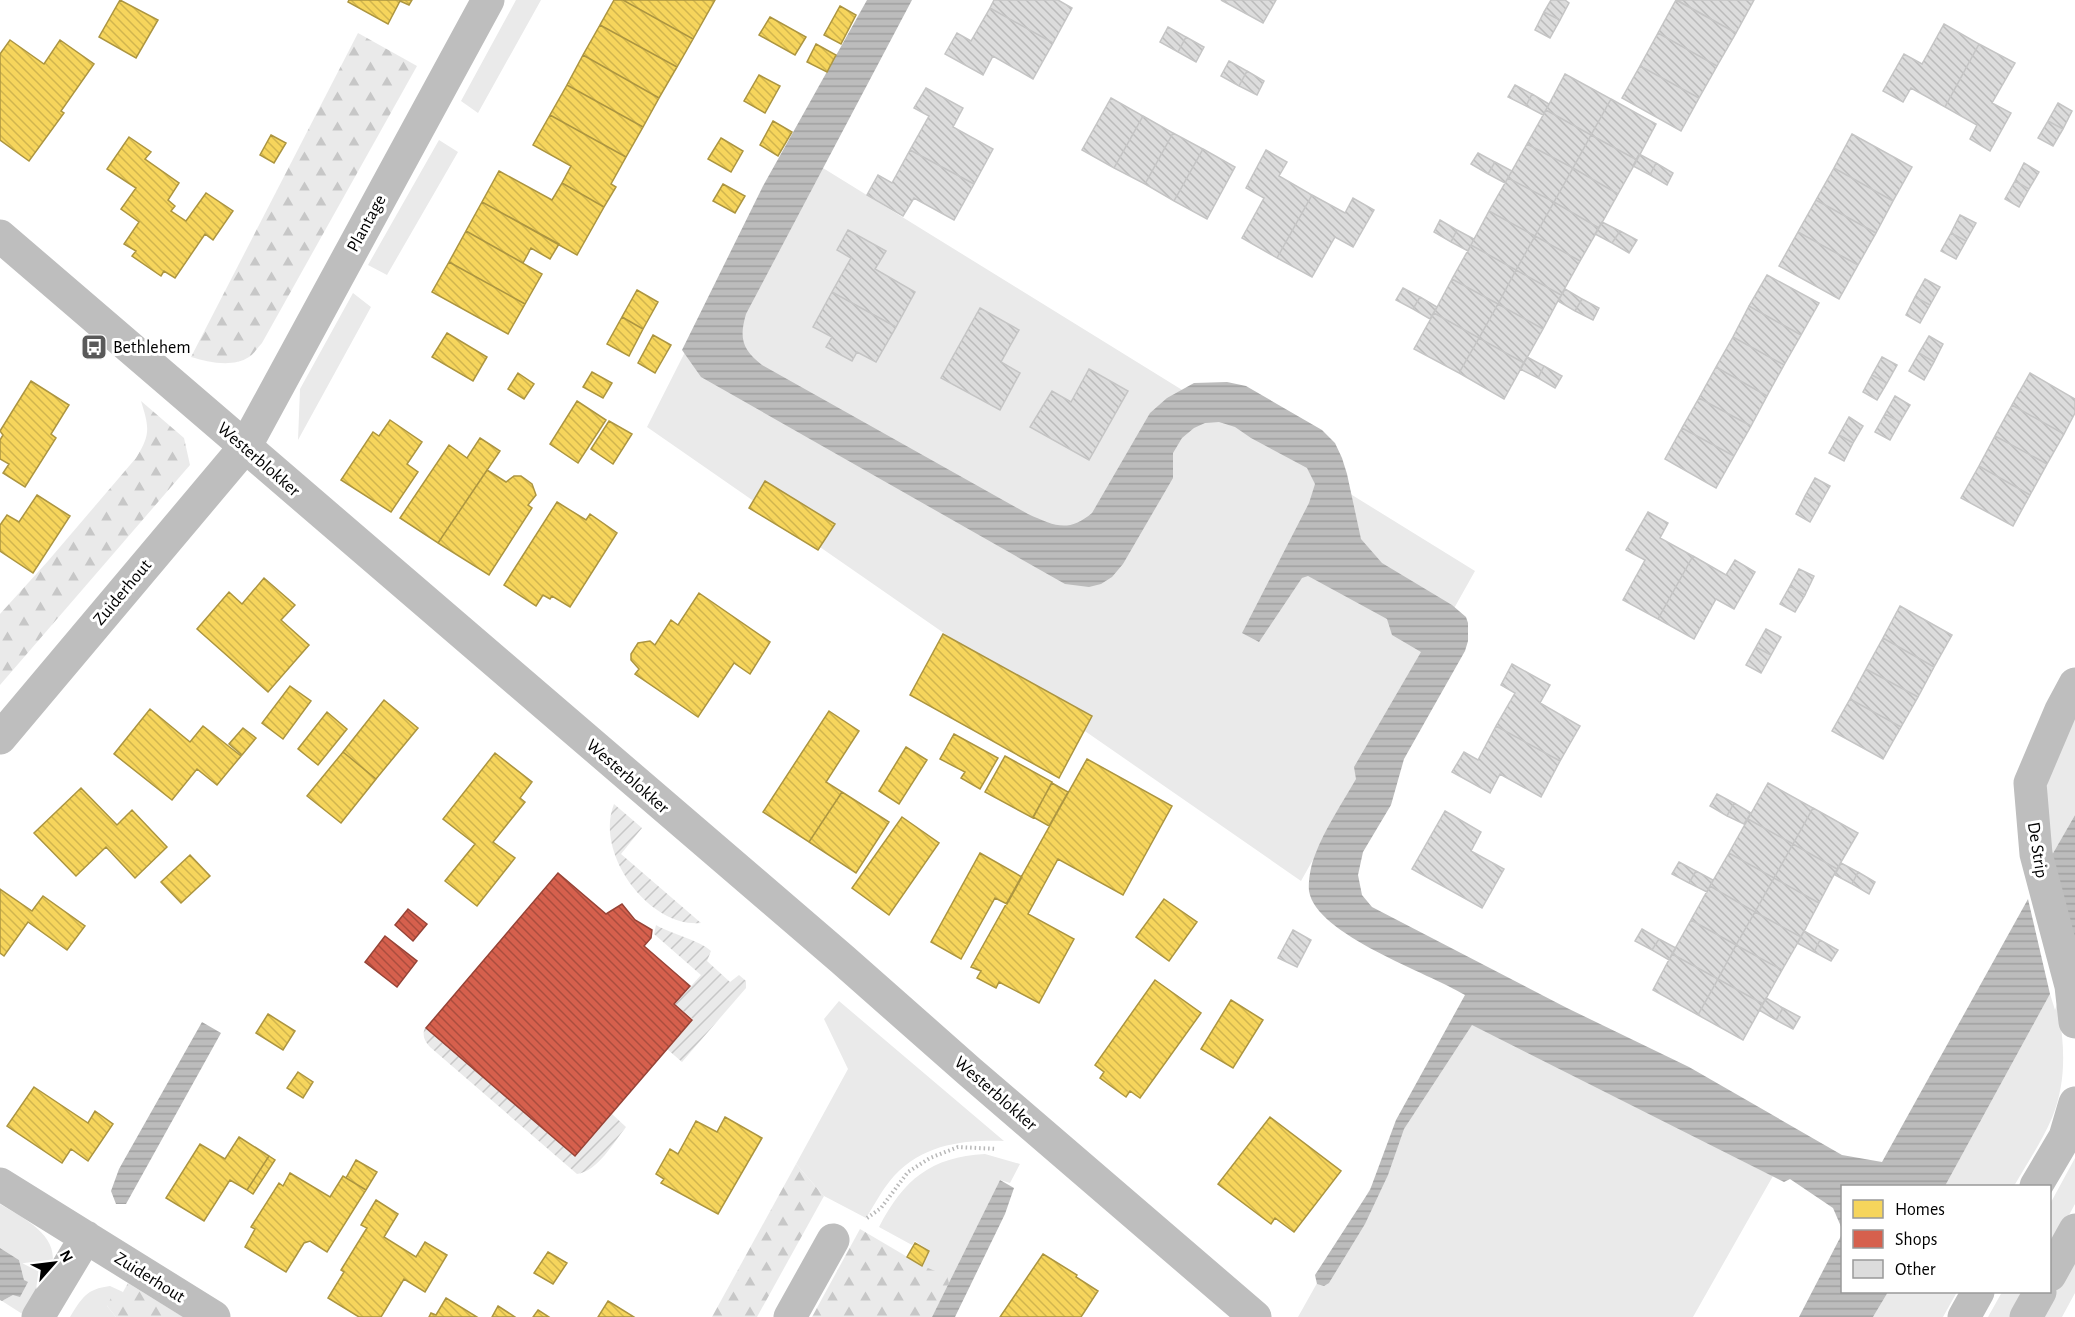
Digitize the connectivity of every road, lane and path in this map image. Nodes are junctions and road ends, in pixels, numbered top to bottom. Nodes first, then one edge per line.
1 (488, 0) edge
2 (0, 236) edge
3 (245, 447) junction
4 (2075, 684) edge
5 (0, 738) edge
6 (2075, 1022) edge
7 (2075, 1103) edge
8 (1005, 1150) dead end
9 (0, 1184) edge
10 (2037, 1185) edge
11 (2075, 1230) edge
12 (86, 1237) junction
13 (833, 1240) joint
14 (2051, 1272) edge
15 (1977, 1293) edge
16 (2039, 1293) edge
17 (38, 1317) edge
18 (214, 1317) edge
19 (790, 1317) edge
20 (1255, 1317) edge
21 (1964, 1317) edge
22 (2026, 1317) edge

1 - 3 street, Plantage
2 - 3 street, Westerblokker
3 - 5 street, Zuiderhout
3 - 20 street, Westerblokker
4 - 6 street, De Strip
7 - 10 street
8 - 13 path
9 - 12 street, Zuiderhout
11 - 14 street
12 - 17 street
12 - 18 street, Zuiderhout
13 - 19 street
15 - 21 street
16 - 22 street

